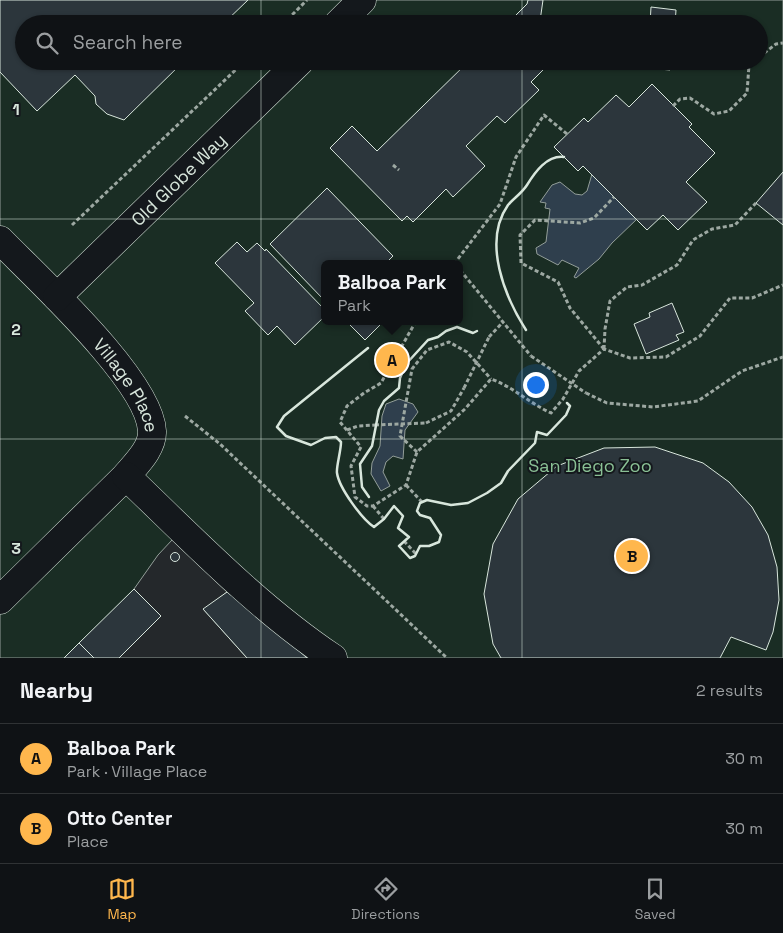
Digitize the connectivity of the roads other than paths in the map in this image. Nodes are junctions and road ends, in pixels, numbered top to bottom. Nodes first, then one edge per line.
1 (362, 0) edge
2 (347, 15) edge
3 (291, 70) edge
4 (0, 240) edge
5 (57, 297) junction
6 (126, 476) junction
7 (0, 600) edge
8 (333, 658) edge

1 - 2 street
3 - 5 street, Old Globe Way
4 - 5 street, Village Place
5 - 6 street, Village Place
6 - 7 street, Village Place
6 - 8 street

